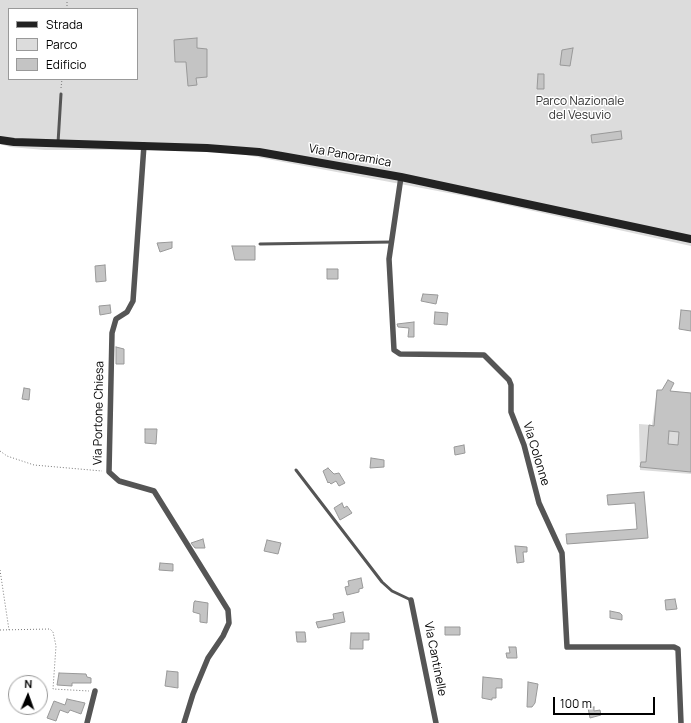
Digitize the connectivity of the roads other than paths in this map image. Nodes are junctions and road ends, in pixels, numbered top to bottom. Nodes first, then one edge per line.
1 (61, 94) road end
2 (0, 140) edge
3 (58, 143) junction
4 (144, 145) junction
5 (402, 177) junction
6 (691, 238) edge
7 (392, 242) junction
8 (260, 244) dead end
9 (296, 470) dead end
10 (411, 600) joint
11 (95, 691) road end
12 (87, 723) edge
13 (184, 723) edge
14 (436, 723) edge
15 (681, 723) edge

1 - 3 lane
2 - 3 street, Via Panoramica
3 - 4 street, Via Panoramica
4 - 5 street, Via Panoramica
4 - 13 street, Via Portone Chiesa
5 - 6 street, Via Panoramica
5 - 7 street, Via Colonne
7 - 8 lane
7 - 15 street, Via Colonne
9 - 10 lane
10 - 14 street, Via Cantinelle
11 - 12 street

